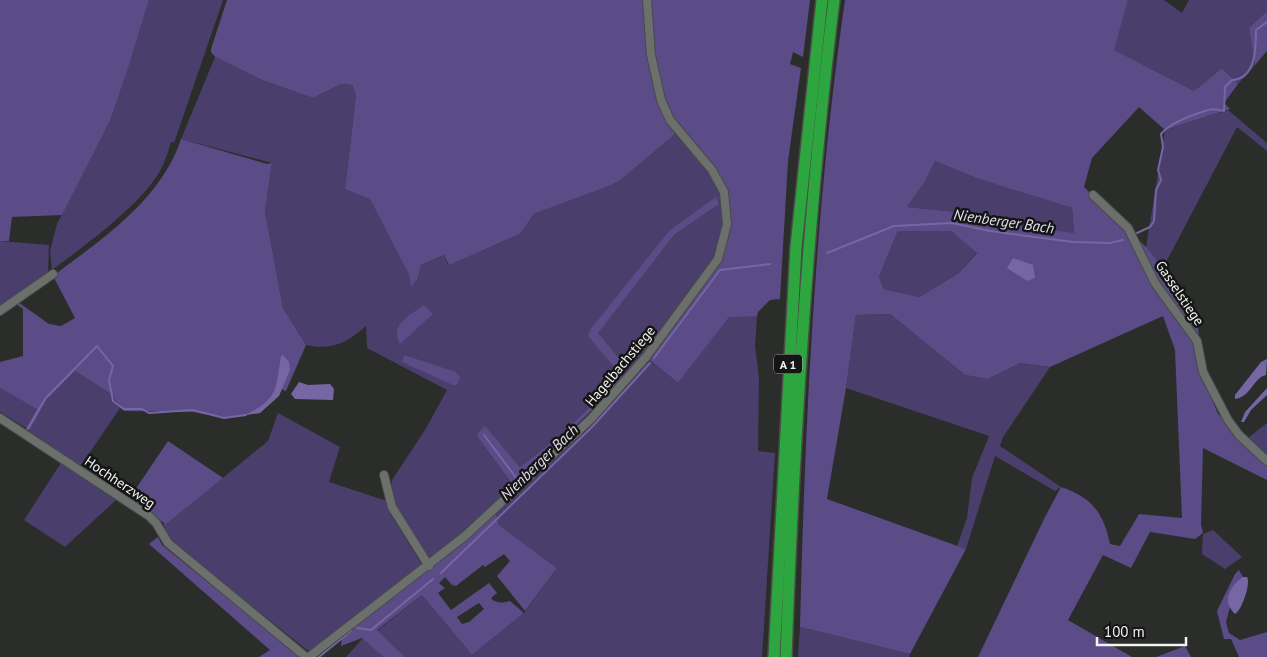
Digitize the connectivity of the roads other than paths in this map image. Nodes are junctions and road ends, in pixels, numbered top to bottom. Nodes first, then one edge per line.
1 (647, 0) edge
2 (822, 0) edge
3 (834, 0) edge
4 (819, 72) junction
5 (1093, 195) dead end
6 (53, 274) dead end
7 (0, 311) edge
8 (0, 418) edge
9 (1267, 461) edge
10 (384, 475) dead end
11 (429, 566) junction
12 (307, 657) edge
13 (774, 657) edge
14 (786, 657) edge

1 - 11 street, Hagelbachstiege
2 - 4 highway, A 1
3 - 4 highway, A 1
4 - 13 highway, A 1
4 - 14 highway, A 1
5 - 9 street, Gasselstiege
6 - 7 street
8 - 12 street, Hochherzweg
10 - 11 street
11 - 12 street, Hagelbachstiege

